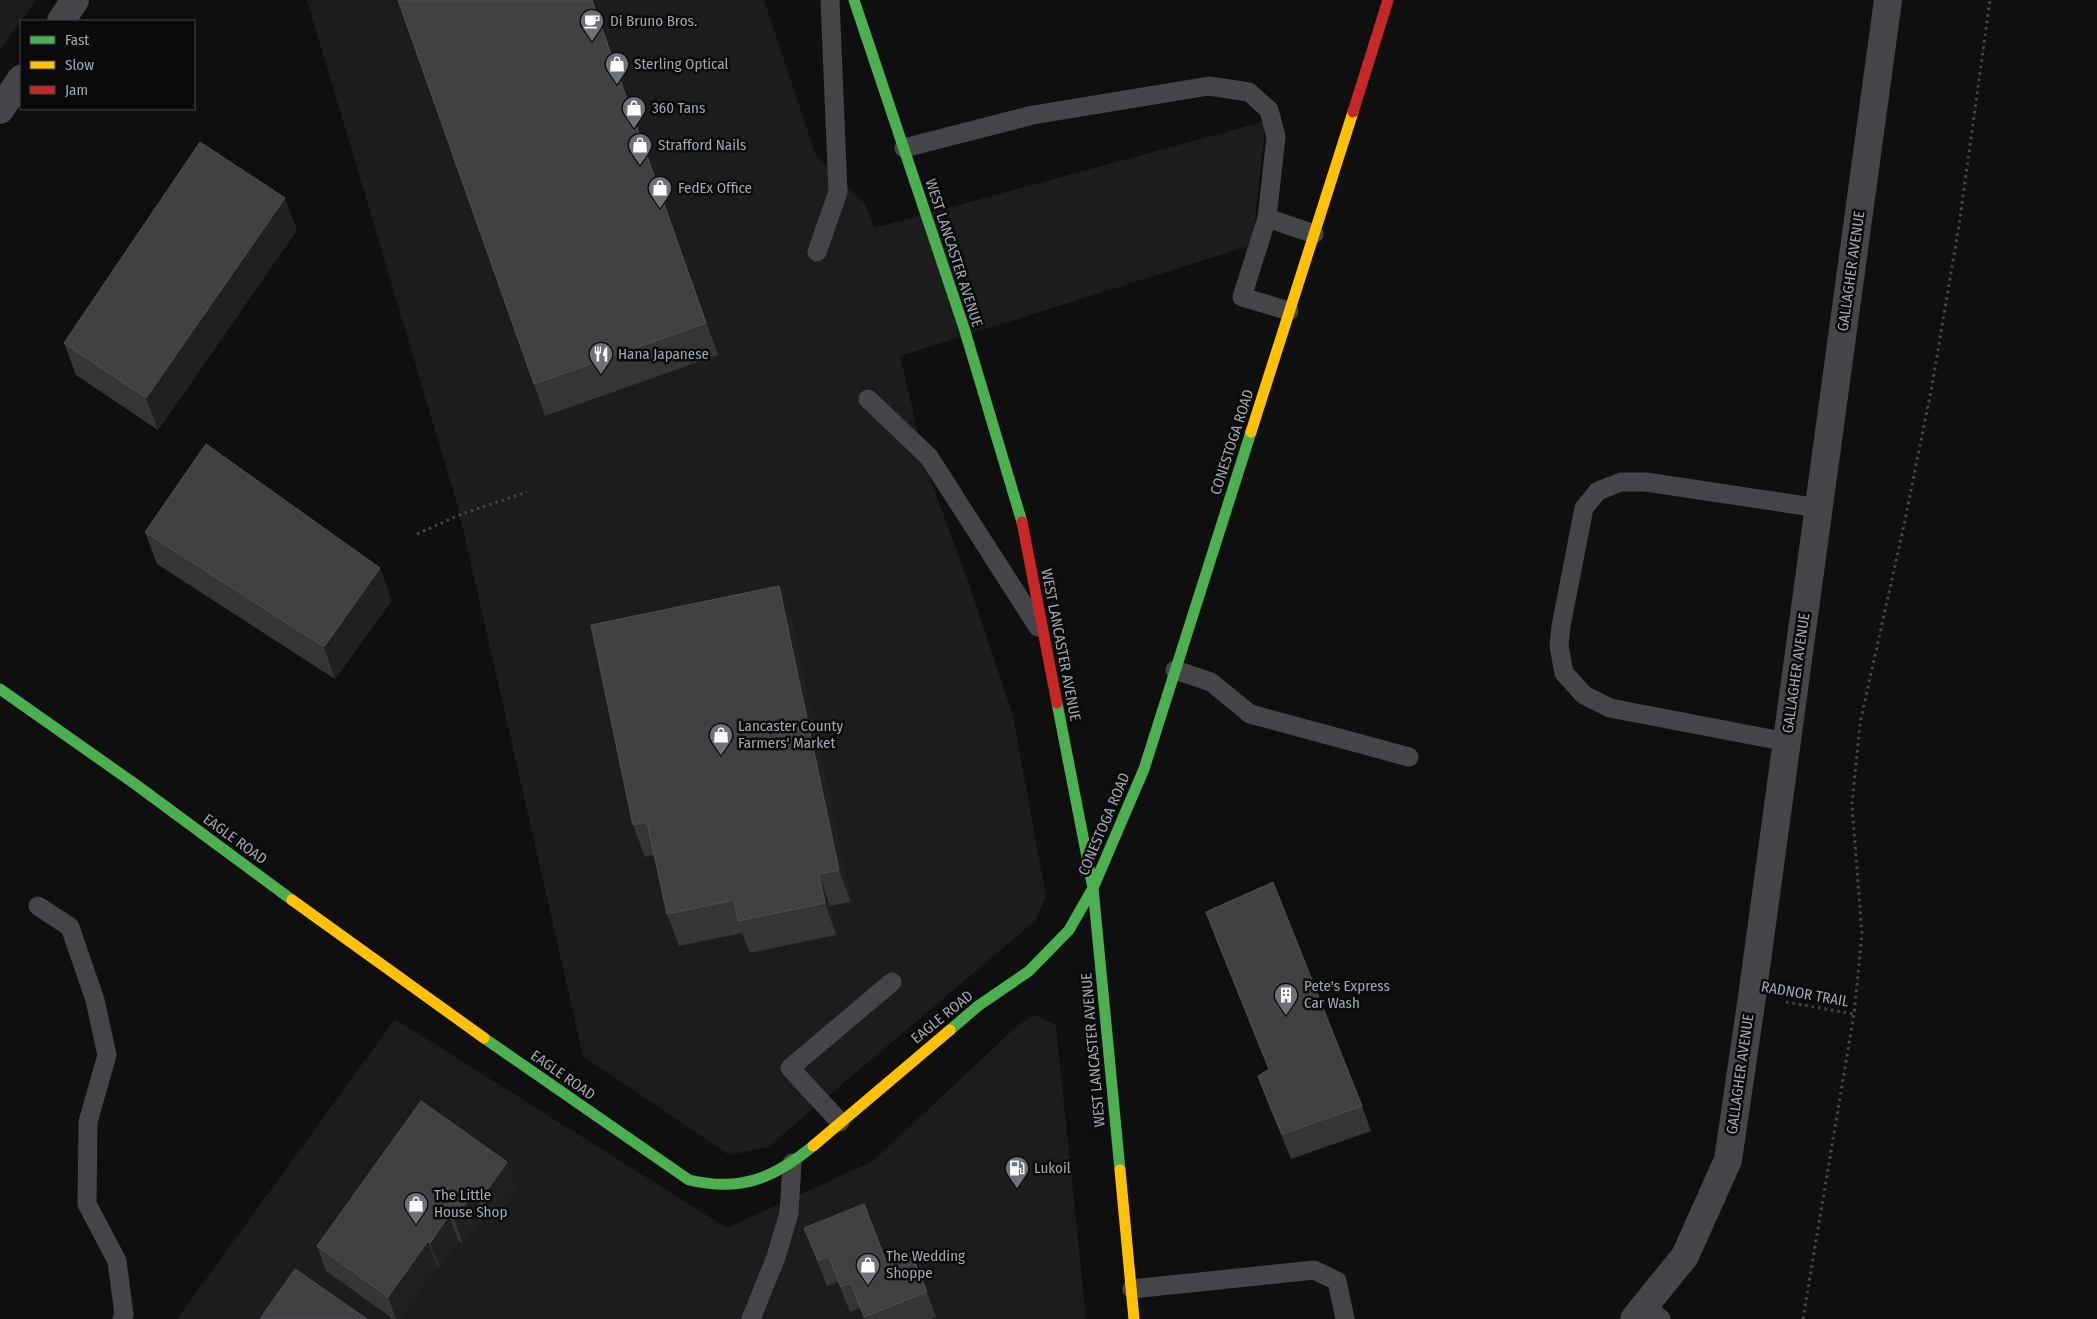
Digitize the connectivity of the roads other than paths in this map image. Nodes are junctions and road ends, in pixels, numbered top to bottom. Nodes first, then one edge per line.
1 (75, 0) edge
2 (830, 0) edge
3 (854, 0) edge
4 (1388, 0) edge
5 (1888, 0) edge
6 (61, 20) edge
7 (904, 148) junction
8 (1267, 218) junction
9 (1314, 234) junction
10 (817, 252) dead end
11 (1289, 311) junction
12 (868, 399) dead end
13 (1819, 508) junction
14 (1044, 637) junction
15 (1176, 670) junction
16 (0, 689) edge
17 (1787, 742) junction
18 (1409, 756) dead end
19 (1093, 888) junction
20 (38, 906) dead end
21 (892, 982) dead end
22 (840, 1122) junction
23 (792, 1163) junction
24 (1132, 1289) junction
25 (1647, 1314) edge
26 (122, 1319) edge
27 (751, 1319) edge
28 (1134, 1319) edge
29 (1345, 1319) edge

1 - 6 street
2 - 10 lane
3 - 7 main road, WEST LANCASTER AVENUE
4 - 9 main road, CONESTOGA ROAD
5 - 13 street, GALLAGHER AVENUE
7 - 8 lane
7 - 14 main road, WEST LANCASTER AVENUE
8 - 9 lane
8 - 11 lane
9 - 11 main road, CONESTOGA ROAD
11 - 15 main road, CONESTOGA ROAD
12 - 14 lane
13 - 17 street, GALLAGHER AVENUE
13 - 17 lane
14 - 19 main road, WEST LANCASTER AVENUE
15 - 18 lane
15 - 19 main road, CONESTOGA ROAD
16 - 23 main road, EAGLE ROAD
17 - 25 street, GALLAGHER AVENUE
19 - 22 main road, EAGLE ROAD
19 - 24 main road, WEST LANCASTER AVENUE
20 - 26 lane
21 - 22 lane
22 - 23 main road, EAGLE ROAD
23 - 27 lane
24 - 28 main road, WEST LANCASTER AVENUE
24 - 29 lane

